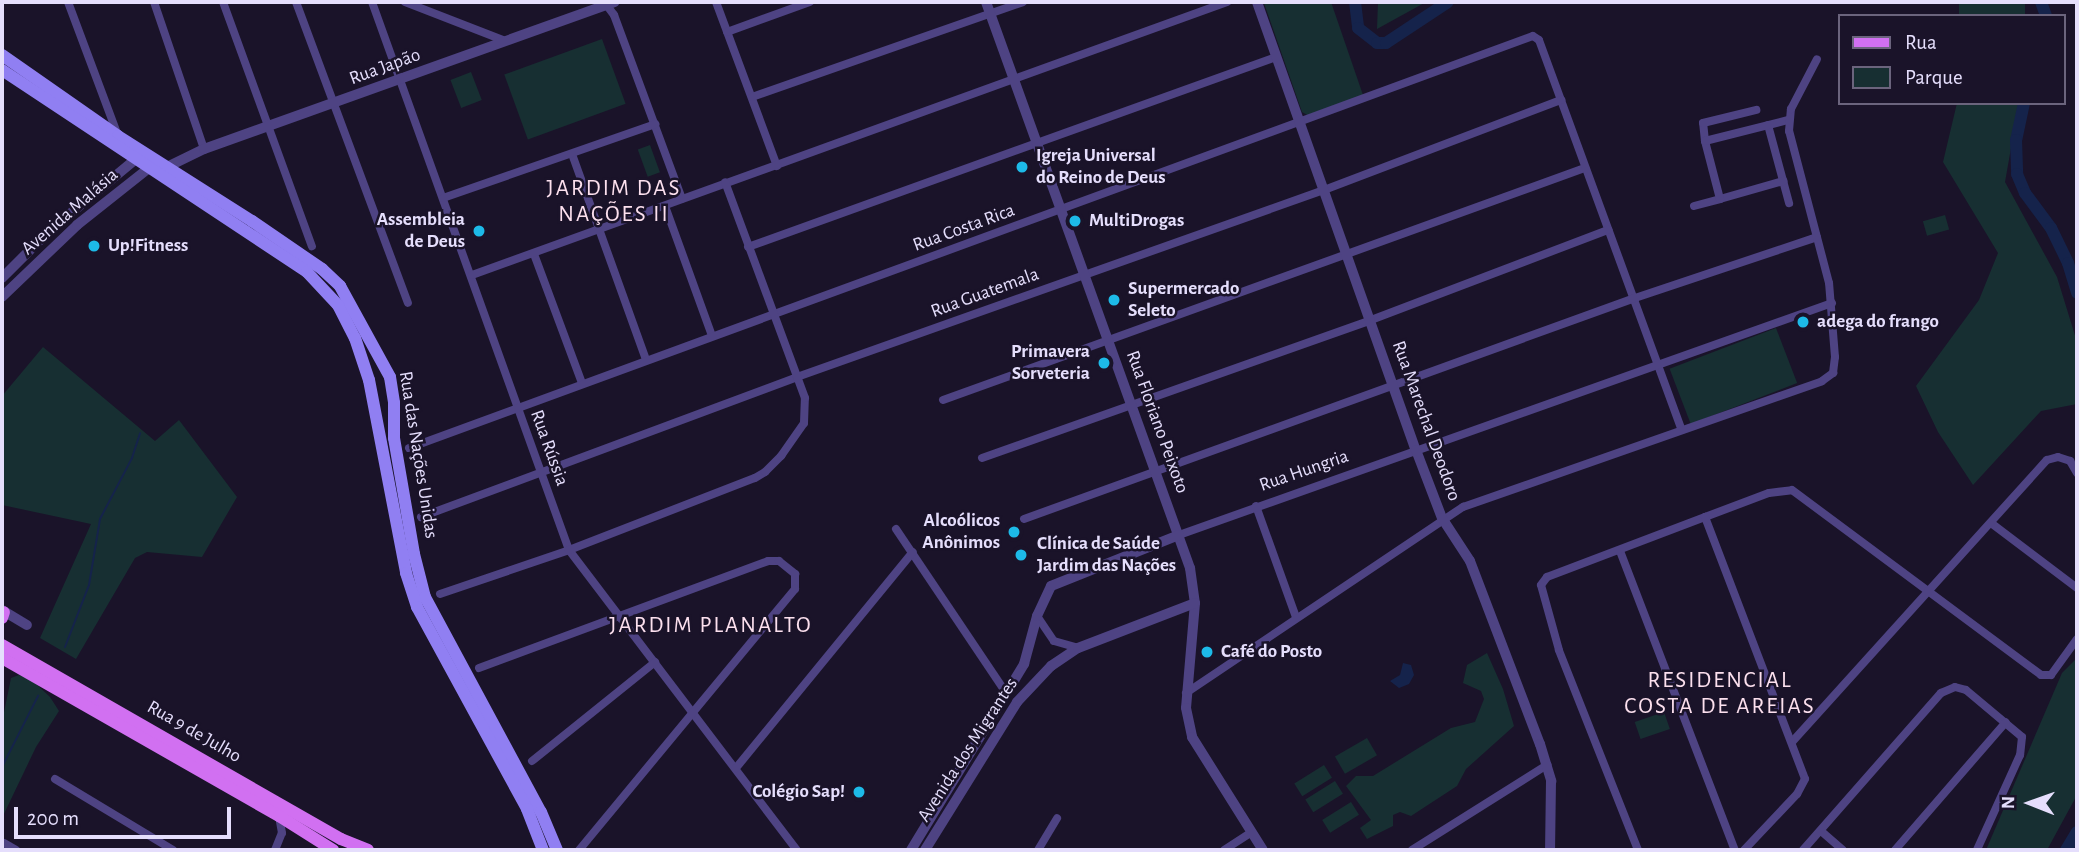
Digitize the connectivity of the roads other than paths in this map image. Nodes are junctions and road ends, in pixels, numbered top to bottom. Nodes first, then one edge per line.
1 (68, 2) edge
2 (154, 2) edge
3 (223, 2) edge
4 (296, 2) edge
5 (372, 2) edge
6 (405, 2) edge
7 (716, 2) edge
8 (810, 2) edge
9 (986, 2) edge
10 (1023, 2) edge
11 (1227, 2) edge
12 (1257, 2) edge
13 (608, 3) edge
14 (990, 14) junction
15 (727, 32) junction
16 (503, 40) junction
17 (2, 55) edge
18 (1276, 57) junction
19 (1817, 59) dead end
20 (2, 69) edge
21 (400, 80) junction
22 (1014, 80) junction
23 (752, 97) junction
24 (1560, 100) junction
25 (335, 104) junction
26 (1756, 110) dead end
27 (1788, 120) junction
28 (1300, 123) junction
29 (654, 124) junction
30 (1768, 125) junction
31 (269, 126) junction
32 (118, 136) junction
33 (1705, 141) junction
34 (1036, 146) junction
35 (204, 149) junction
36 (572, 154) junction
37 (136, 159) junction
38 (151, 164) junction
39 (777, 166) junction
40 (167, 167) junction
41 (1585, 168) junction
42 (1783, 181) junction
43 (725, 182) junction
44 (1324, 190) junction
45 (443, 198) junction
46 (682, 199) junction
47 (1720, 199) junction
48 (1789, 203) dead end
49 (665, 206) junction
50 (1695, 206) dead end
51 (1060, 210) junction
52 (600, 230) junction
53 (1608, 230) junction
54 (1817, 237) junction
55 (34, 246) junction
56 (312, 246) dead end
57 (748, 247) junction
58 (534, 254) junction
59 (1346, 255) junction
60 (42, 258) junction
61 (472, 275) junction
62 (1085, 275) junction
63 (2, 278) edge
64 (2, 297) edge
65 (1632, 299) junction
66 (408, 303) dead end
67 (1832, 303) junction
68 (773, 312) junction
69 (1371, 320) junction
70 (712, 336) junction
71 (1109, 340) junction
72 (646, 360) junction
73 (1656, 364) junction
74 (387, 370) junction
75 (797, 377) junction
76 (369, 380) junction
77 (582, 383) junction
78 (1394, 386) junction
79 (943, 400) dead end
80 (1132, 402) junction
81 (394, 403) junction
82 (373, 405) junction
83 (518, 408) junction
84 (1681, 428) junction
85 (410, 448) dead end
86 (1416, 450) junction
87 (982, 458) dead end
88 (1155, 471) junction
89 (542, 473) junction
90 (2077, 473) edge
91 (1256, 506) junction
92 (421, 517) dead end
93 (1705, 517) junction
94 (1442, 518) junction
95 (1024, 519) dead end
96 (1991, 523) junction
97 (896, 529) dead end
98 (1179, 535) junction
99 (569, 551) junction
100 (1619, 551) junction
101 (913, 552) junction
102 (2077, 588) edge
103 (1928, 593) junction
104 (440, 594) dead end
105 (1195, 603) junction
106 (3, 613) edge
107 (616, 616) junction
108 (1037, 616) junction
109 (1296, 617) junction
110 (27, 625) dead end
111 (2077, 639) edge
112 (2, 645) edge
113 (1079, 648) junction
114 (2, 658) edge
115 (655, 662) junction
116 (479, 668) dead end
117 (1186, 693) junction
118 (1007, 694) junction
119 (691, 712) junction
120 (2006, 722) junction
121 (1792, 742) junction
122 (532, 761) dead end
123 (1547, 765) junction
124 (736, 768) junction
125 (954, 778) junction
126 (55, 779) dead end
127 (963, 788) junction
128 (940, 803) junction
129 (948, 813) junction
130 (279, 816) junction
131 (1057, 818) dead end
132 (1821, 831) junction
133 (1252, 832) junction
134 (920, 835) junction
135 (4, 843) dead end
136 (16, 850) edge
137 (173, 850) edge
138 (275, 850) edge
139 (333, 850) edge
140 (368, 850) edge
141 (543, 850) edge
142 (557, 850) edge
143 (579, 850) edge
144 (797, 850) edge
145 (911, 850) edge
146 (923, 850) edge
147 (1038, 850) edge
148 (1224, 850) edge
149 (1263, 850) edge
150 (1412, 850) edge
151 (1550, 850) edge
152 (1638, 850) edge
153 (1735, 850) edge
154 (1744, 850) edge
155 (1803, 850) edge
156 (1843, 850) edge
157 (1895, 850) edge
158 (1977, 850) edge

1 - 32 street
2 - 35 street
3 - 31 street
4 - 25 street
5 - 21 street, Rua Rússia
6 - 16 street
7 - 15 street
8 - 15 street
9 - 14 street, Rua Floriano Peixoto
10 - 14 street
11 - 22 street
12 - 18 street, Rua Marechal Deodoro
13 - 16 street, Rua Japão
13 - 29 street
14 - 22 street, Rua Floriano Peixoto
14 - 23 street
15 - 23 street
16 - 21 street, Rua Japão
17 - 32 main road, Rua das Nações Unidas
18 - 28 street, Rua Marechal Deodoro
18 - 34 street
19 - 27 street
20 - 37 main road, Rua das Nações Unidas
21 - 25 street, Rua Japão
21 - 45 street, Rua Rússia
22 - 34 street, Rua Floriano Peixoto
22 - 39 street
23 - 39 street
24 - 28 street, Rua Costa Rica
24 - 41 street
24 - 44 street, Rua Guatemala
25 - 31 street, Rua Japão
25 - 66 street
26 - 33 street
27 - 30 street
27 - 54 street
28 - 44 street, Rua Marechal Deodoro
28 - 51 street, Rua Costa Rica
29 - 36 street
29 - 46 street
30 - 33 street
30 - 42 street
31 - 35 street, Rua Japão
31 - 56 street
32 - 38 main road, Rua das Nações Unidas
33 - 47 street
34 - 51 street, Rua Floriano Peixoto
34 - 57 street
35 - 40 street, Rua Japão
36 - 45 street
36 - 52 street
37 - 38 main road, Rua das Nações Unidas
37 - 55 street, Avenida Malásia
38 - 40 main road, Rua das Nações Unidas
38 - 60 street, Avenida Malásia
38 - 76 main road, Rua das Nações Unidas
39 - 43 street
40 - 74 main road, Rua das Nações Unidas
41 - 53 street
41 - 59 street
42 - 47 street
42 - 48 street
43 - 46 street
43 - 57 street
44 - 59 street, Rua Marechal Deodoro
44 - 62 street, Rua Guatemala
45 - 61 street, Rua Rússia
46 - 49 street
47 - 50 street
49 - 52 street
49 - 70 street
51 - 62 street, Rua Floriano Peixoto
51 - 68 street, Rua Costa Rica
52 - 58 street
52 - 72 street
53 - 65 street
53 - 69 street
54 - 65 street
54 - 67 street
55 - 60 street
55 - 60 street
55 - 63 street, Avenida Malásia
57 - 68 street
58 - 61 street
58 - 77 street
59 - 69 street, Rua Marechal Deodoro
59 - 71 street
60 - 64 street, Avenida Malásia
61 - 83 street, Rua Rússia
62 - 71 street, Rua Floriano Peixoto
62 - 75 street, Rua Guatemala
65 - 73 street
65 - 78 street
67 - 73 street, Rua Hungria
67 - 84 street
68 - 70 street, Rua Costa Rica
68 - 75 street
69 - 78 street, Rua Marechal Deodoro
69 - 80 street
70 - 72 street, Rua Costa Rica
71 - 79 street
71 - 80 street, Rua Floriano Peixoto
72 - 77 street, Rua Costa Rica
73 - 84 street
73 - 86 street, Rua Hungria
74 - 76 main road
74 - 81 main road, Rua das Nações Unidas
75 - 89 street, Rua Guatemala
75 - 99 street
76 - 82 main road, Rua das Nações Unidas
77 - 83 street, Rua Costa Rica
78 - 86 street, Rua Marechal Deodoro
78 - 88 street
80 - 87 street
80 - 88 street, Rua Floriano Peixoto
81 - 82 main road
81 - 142 main road, Rua das Nações Unidas
82 - 141 main road, Rua das Nações Unidas
83 - 85 street, Rua Costa Rica
83 - 89 street, Rua Rússia
84 - 94 street
86 - 91 street, Rua Hungria
86 - 94 street, Rua Marechal Deodoro
88 - 95 street
88 - 98 street, Rua Floriano Peixoto
89 - 92 street, Rua Guatemala
89 - 99 street, Rua Rússia
90 - 96 street
91 - 98 street, Rua Hungria
91 - 109 street
93 - 100 street
93 - 103 street
93 - 121 street
94 - 109 street
94 - 123 street, Rua Marechal Deodoro
96 - 102 street
96 - 103 street
97 - 101 street
98 - 105 street, Rua Floriano Peixoto
98 - 108 street, Rua Hungria
99 - 104 street
99 - 107 street, Rua Rússia
100 - 152 street
100 - 153 street
101 - 118 street
101 - 124 street
103 - 111 street
103 - 121 street
105 - 113 street, Avenida dos Migrantes
105 - 117 street, Rua Floriano Peixoto
106 - 110 street
107 - 115 street, Rua Rússia
107 - 116 street
107 - 119 street
108 - 113 street
108 - 118 street, Avenida dos Migrantes
109 - 117 street
112 - 140 main road, Rua 9 de Julho
113 - 127 street, Avenida dos Migrantes
114 - 130 main road, Rua 9 de Julho
115 - 119 street, Rua Rússia
115 - 122 street
117 - 133 street, Rua Floriano Peixoto
118 - 125 street, Avenida dos Migrantes
119 - 124 street, Rua Rússia
119 - 143 street
120 - 132 street
120 - 157 street
120 - 158 street
121 - 154 street
123 - 150 street
123 - 151 street, Rua Marechal Deodoro
124 - 144 street, Rua Rússia
125 - 127 street
125 - 128 street, Avenida dos Migrantes
126 - 137 street
127 - 129 street, Avenida dos Migrantes
128 - 129 street
128 - 134 street, Avenida dos Migrantes
129 - 146 street, Avenida dos Migrantes
130 - 138 street
130 - 139 main road, Rua 9 de Julho
131 - 147 street
132 - 155 street
132 - 156 street
133 - 148 street
133 - 149 street, Rua Floriano Peixoto
134 - 145 street, Avenida dos Migrantes
134 - 146 street, Avenida dos Migrantes
135 - 136 street

